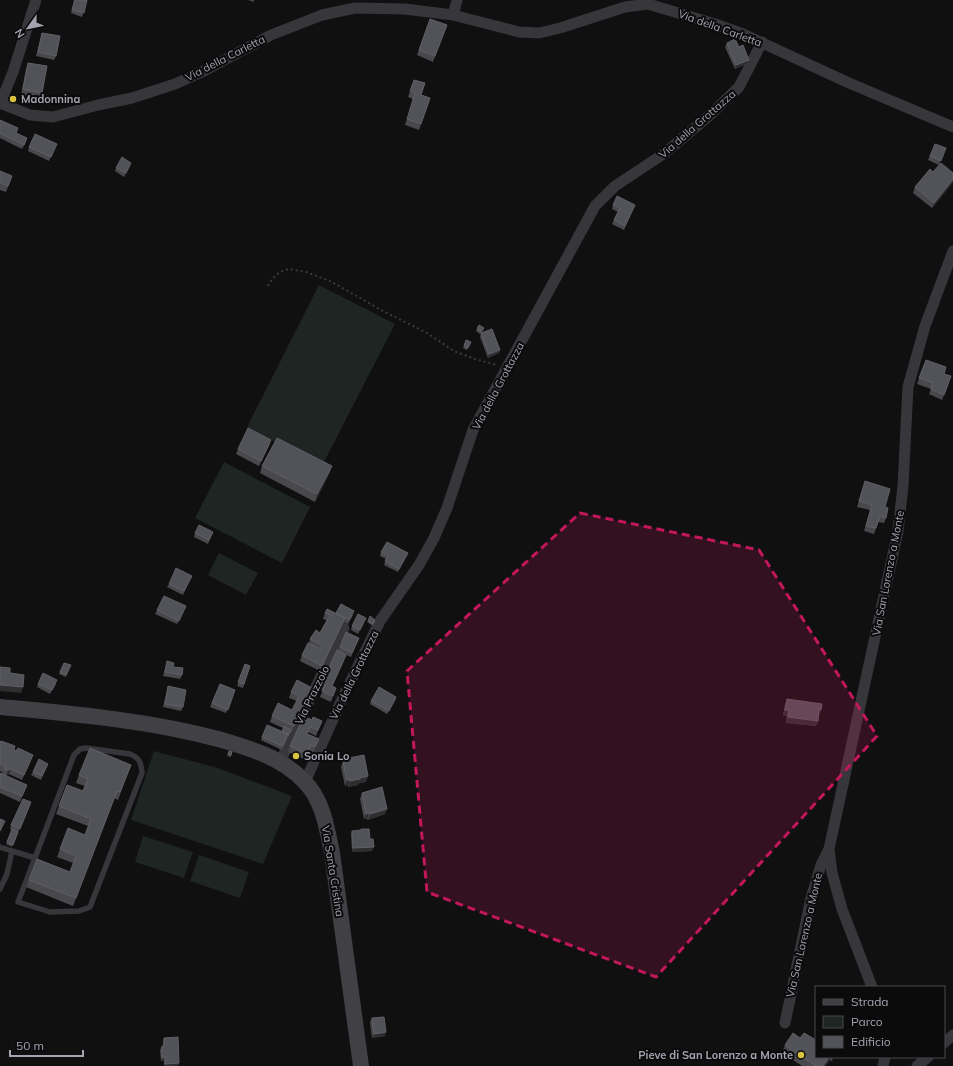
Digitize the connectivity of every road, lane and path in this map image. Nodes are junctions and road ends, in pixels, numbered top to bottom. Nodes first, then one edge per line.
1 (36, 0) edge
2 (457, 0) edge
3 (453, 15) junction
4 (762, 42) junction
5 (0, 103) edge
6 (953, 127) edge
7 (953, 251) edge
8 (268, 286) dead end
9 (508, 366) junction
10 (344, 628) edge
11 (0, 707) edge
12 (280, 762) junction
13 (305, 782) junction
14 (0, 847) edge
15 (829, 849) junction
16 (12, 851) junction
17 (34, 858) junction
18 (0, 888) edge
19 (872, 986) edge
20 (785, 1023) dead end
21 (953, 1035) edge
22 (945, 1042) edge
23 (927, 1058) edge
24 (361, 1066) edge
25 (917, 1066) edge

1 - 5 street
2 - 3 street
3 - 4 street, Via della Carletta
3 - 5 street, Via della Carletta
4 - 6 street, Via della Carletta
4 - 9 street, Via della Grottazza
7 - 15 street, Via San Lorenzo a Monte
8 - 9 path
9 - 13 street, Via della Grottazza
10 - 12 street, Via Prazzolo
11 - 12 street, Via Santa Cristina
12 - 13 street, Via Santa Cristina
13 - 24 street, Via Santa Cristina
14 - 16 lane
15 - 19 street, Via San Lorenzo a Monte
15 - 20 street, Via San Lorenzo a Monte
16 - 17 lane
16 - 18 lane
17 - 17 lane
21 - 22 street
23 - 25 street

